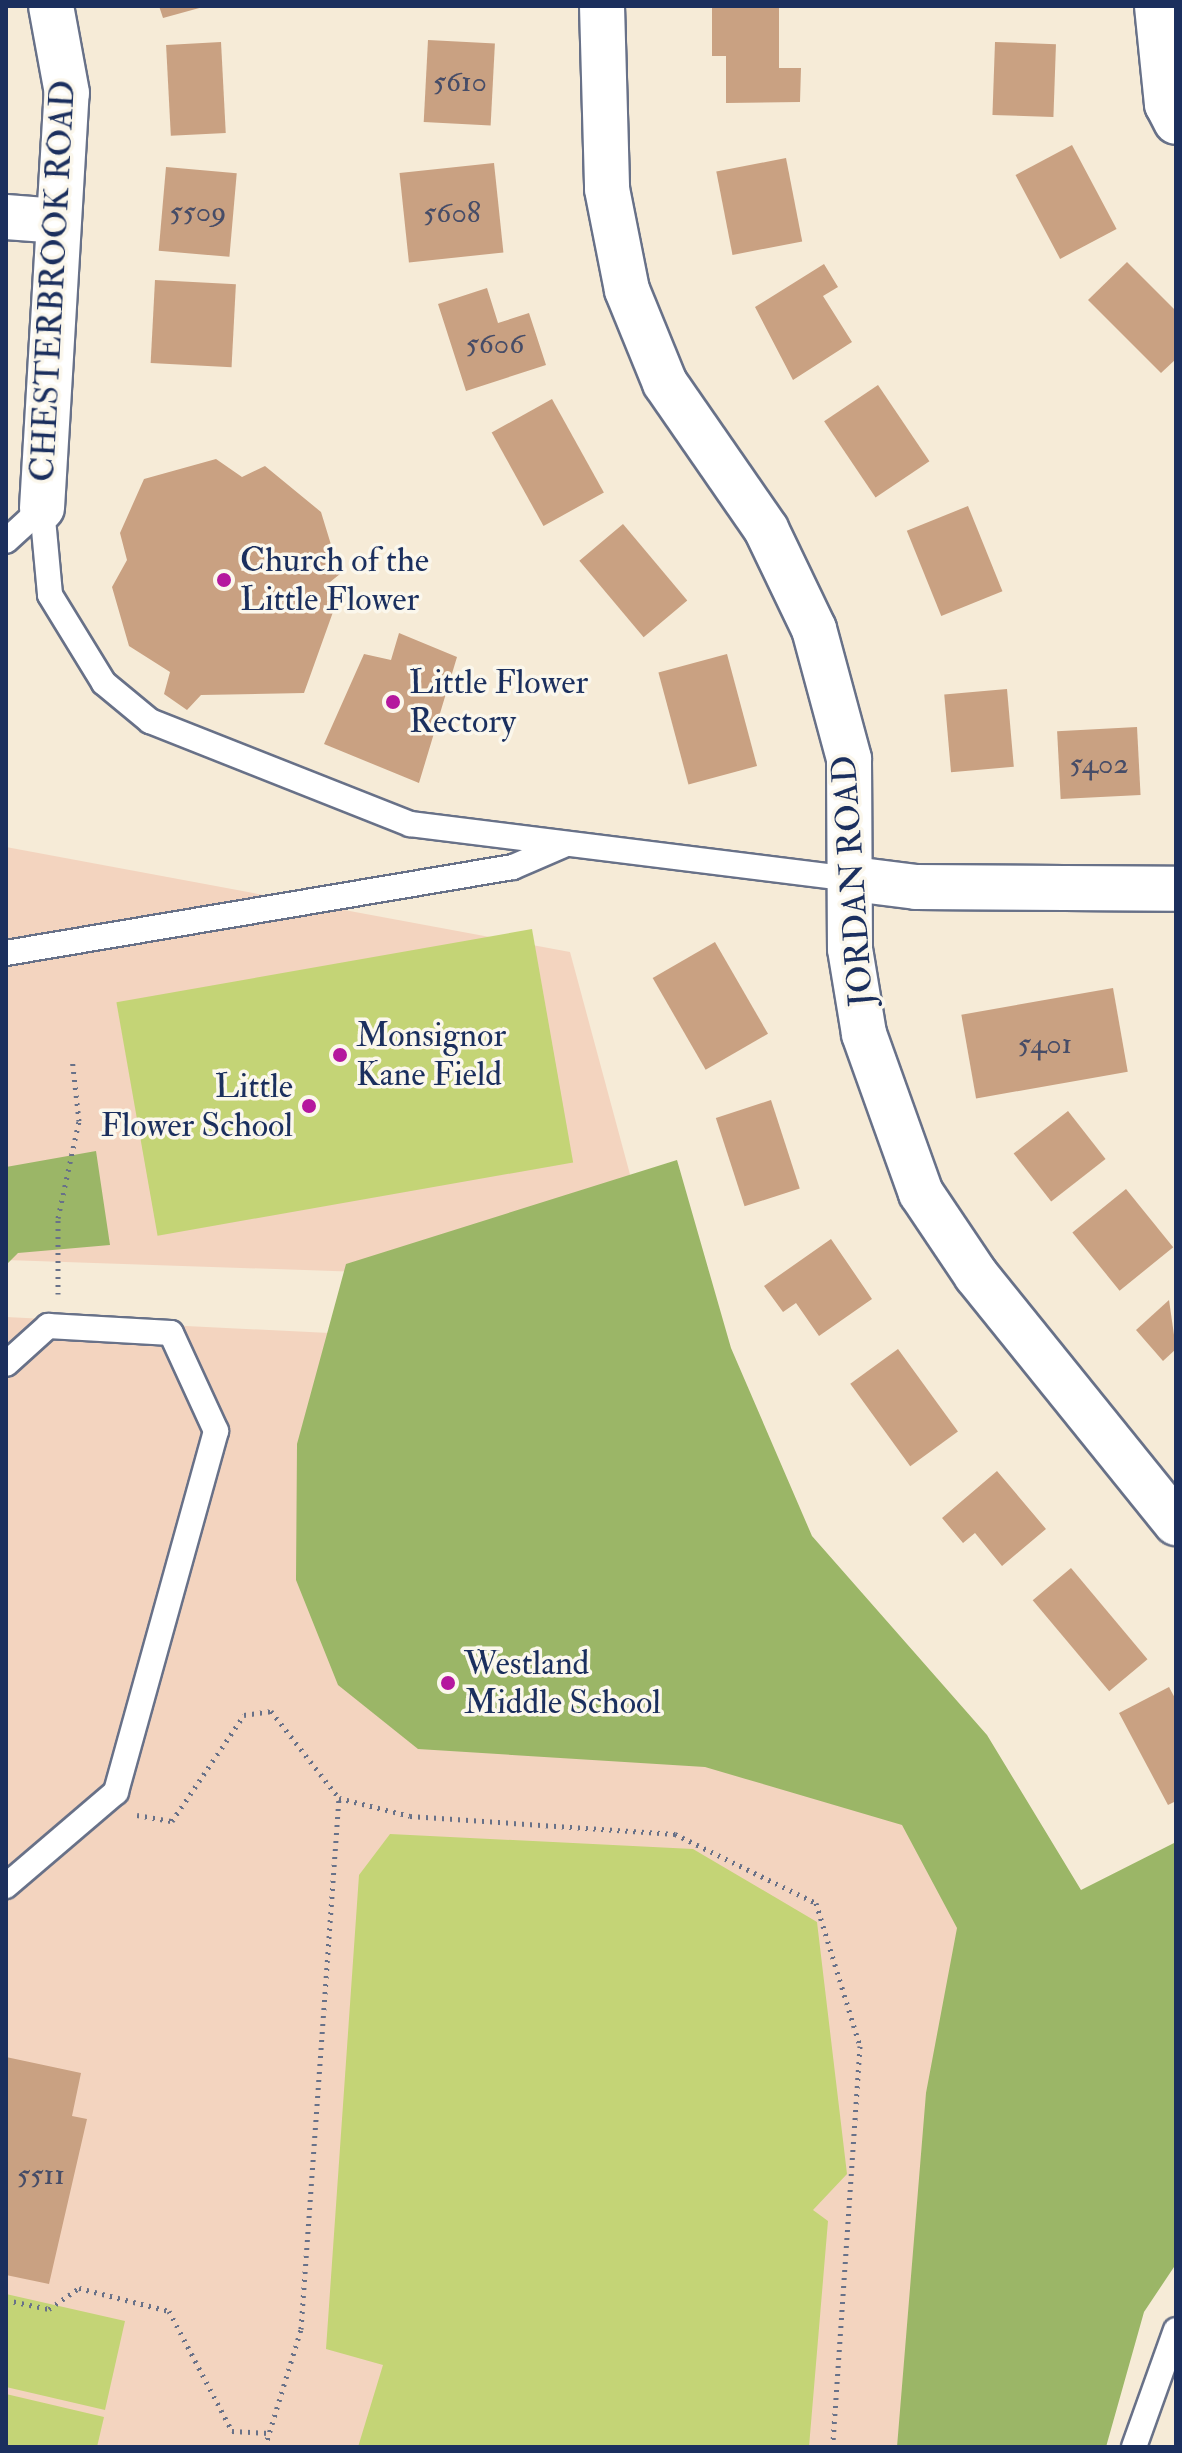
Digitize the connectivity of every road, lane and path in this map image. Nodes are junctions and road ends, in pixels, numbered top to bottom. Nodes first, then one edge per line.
1 (51, 6) edge
2 (602, 6) edge
3 (1157, 6) edge
4 (1176, 122) edge
5 (6, 217) edge
6 (58, 221) junction
7 (42, 508) junction
8 (6, 541) edge
9 (566, 844) junction
10 (853, 879) junction
11 (1176, 889) edge
12 (6, 953) edge
13 (72, 1058) dead end
14 (56, 1256) dead end
15 (6, 1364) edge
16 (1176, 1523) edge
17 (116, 1792) junction
18 (339, 1798) junction
19 (6, 1886) edge
20 (6, 2300) edge
21 (1176, 2330) edge
22 (270, 2433) junction
23 (265, 2447) edge
24 (833, 2447) edge
25 (1134, 2447) edge

1 - 6 street, CHESTERBROOK ROAD
2 - 10 street, JORDAN ROAD
3 - 4 street
5 - 6 street
6 - 7 street, CHESTERBROOK ROAD
7 - 8 lane
7 - 9 lane
9 - 10 lane
9 - 12 lane
10 - 11 street
10 - 16 street, JORDAN ROAD
13 - 14 path
15 - 17 lane
17 - 18 path
17 - 19 lane
18 - 22 path
18 - 24 path
20 - 22 path
21 - 25 lane
22 - 23 path

